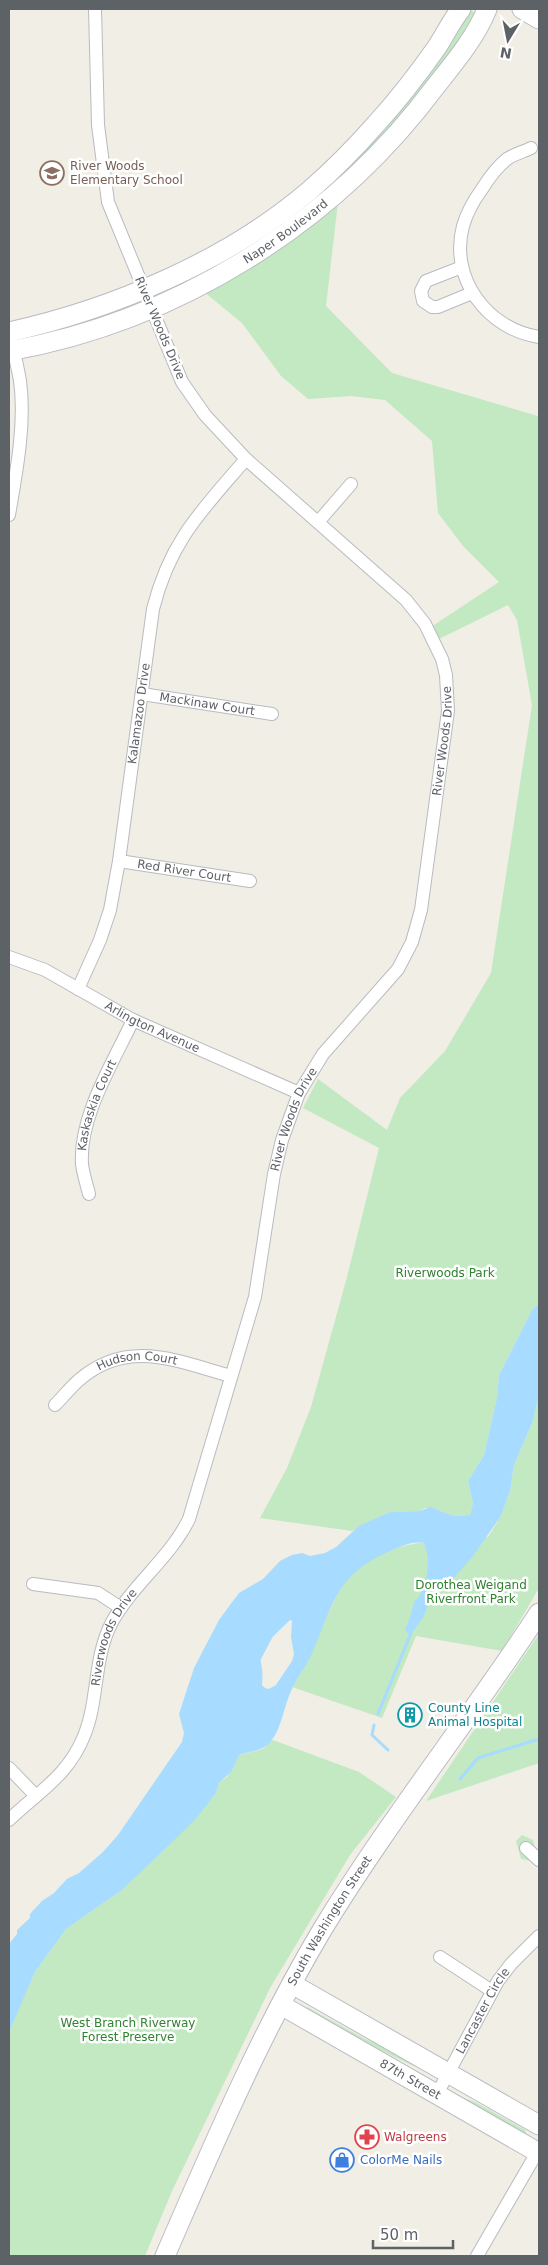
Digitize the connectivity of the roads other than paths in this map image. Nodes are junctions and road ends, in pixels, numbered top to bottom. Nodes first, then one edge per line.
1 (95, 9) edge
2 (462, 9) edge
3 (487, 9) edge
4 (522, 9) edge
5 (539, 19) edge
6 (531, 148) dead end
7 (462, 267) junction
8 (144, 289) junction
9 (472, 293) junction
10 (152, 309) junction
11 (9, 332) edge
12 (539, 337) edge
13 (11, 351) edge
14 (13, 446) edge
15 (246, 459) junction
16 (351, 484) dead end
17 (9, 514) edge
18 (319, 521) junction
19 (142, 694) junction
20 (272, 714) dead end
21 (119, 861) junction
22 (250, 881) dead end
23 (9, 957) edge
24 (78, 989) junction
25 (133, 1020) junction
26 (299, 1093) junction
27 (89, 1194) dead end
28 (230, 1376) junction
29 (55, 1405) dead end
30 (201, 1482) joint
31 (33, 1584) dead end
32 (121, 1608) junction
33 (539, 1613) edge
34 (9, 1768) edge
35 (36, 1796) junction
36 (9, 1820) edge
37 (526, 1848) dead end
38 (539, 1860) edge
39 (539, 1936) edge
40 (440, 1957) dead end
41 (292, 1984) junction
42 (492, 1991) junction
43 (281, 2005) junction
44 (448, 2073) junction
45 (438, 2094) junction
46 (539, 2125) edge
47 (539, 2151) edge
48 (165, 2256) edge
49 (477, 2256) edge

1 - 8 street, River Woods Drive
2 - 8 main road, Naper Boulevard
3 - 10 main road, Naper Boulevard
4 - 5 main road
6 - 7 street
7 - 9 street
7 - 9 street
8 - 10 street, River Woods Drive
8 - 11 main road, Naper Boulevard
9 - 12 street
10 - 13 main road, Naper Boulevard
10 - 15 street, River Woods Drive
11 - 13 street
13 - 14 street
14 - 17 street
15 - 18 street, River Woods Drive
15 - 19 street, Kalamazoo Drive
16 - 18 street
18 - 26 street, River Woods Drive
19 - 20 street, Mackinaw Court
19 - 21 street, Kalamazoo Drive
21 - 22 street, Red River Court
21 - 24 street, Kalamazoo Drive
23 - 24 street, Arlington Avenue
24 - 25 street, Arlington Avenue
25 - 26 street, Arlington Avenue
25 - 27 street, Kaskaskia Court
26 - 28 street, River Woods Drive
28 - 29 street, Hudson Court
28 - 30 street, River Woods Drive
30 - 32 street, Riverwoods Drive
31 - 32 street
32 - 35 street, Riverwoods Drive
33 - 41 main road, South Washington Street
34 - 35 street
35 - 36 street, Riverwoods Drive
37 - 38 street
39 - 42 street, Lancaster Circle
40 - 42 street
41 - 43 main road, South Washington Street
41 - 44 main road, 87th Street
42 - 44 street, Lancaster Circle
43 - 45 main road, 87th Street
43 - 48 main road, South Washington Street
44 - 45 street, Lancaster Circle
44 - 46 main road, 87th Street
45 - 47 main road, 87th Street
47 - 49 street

